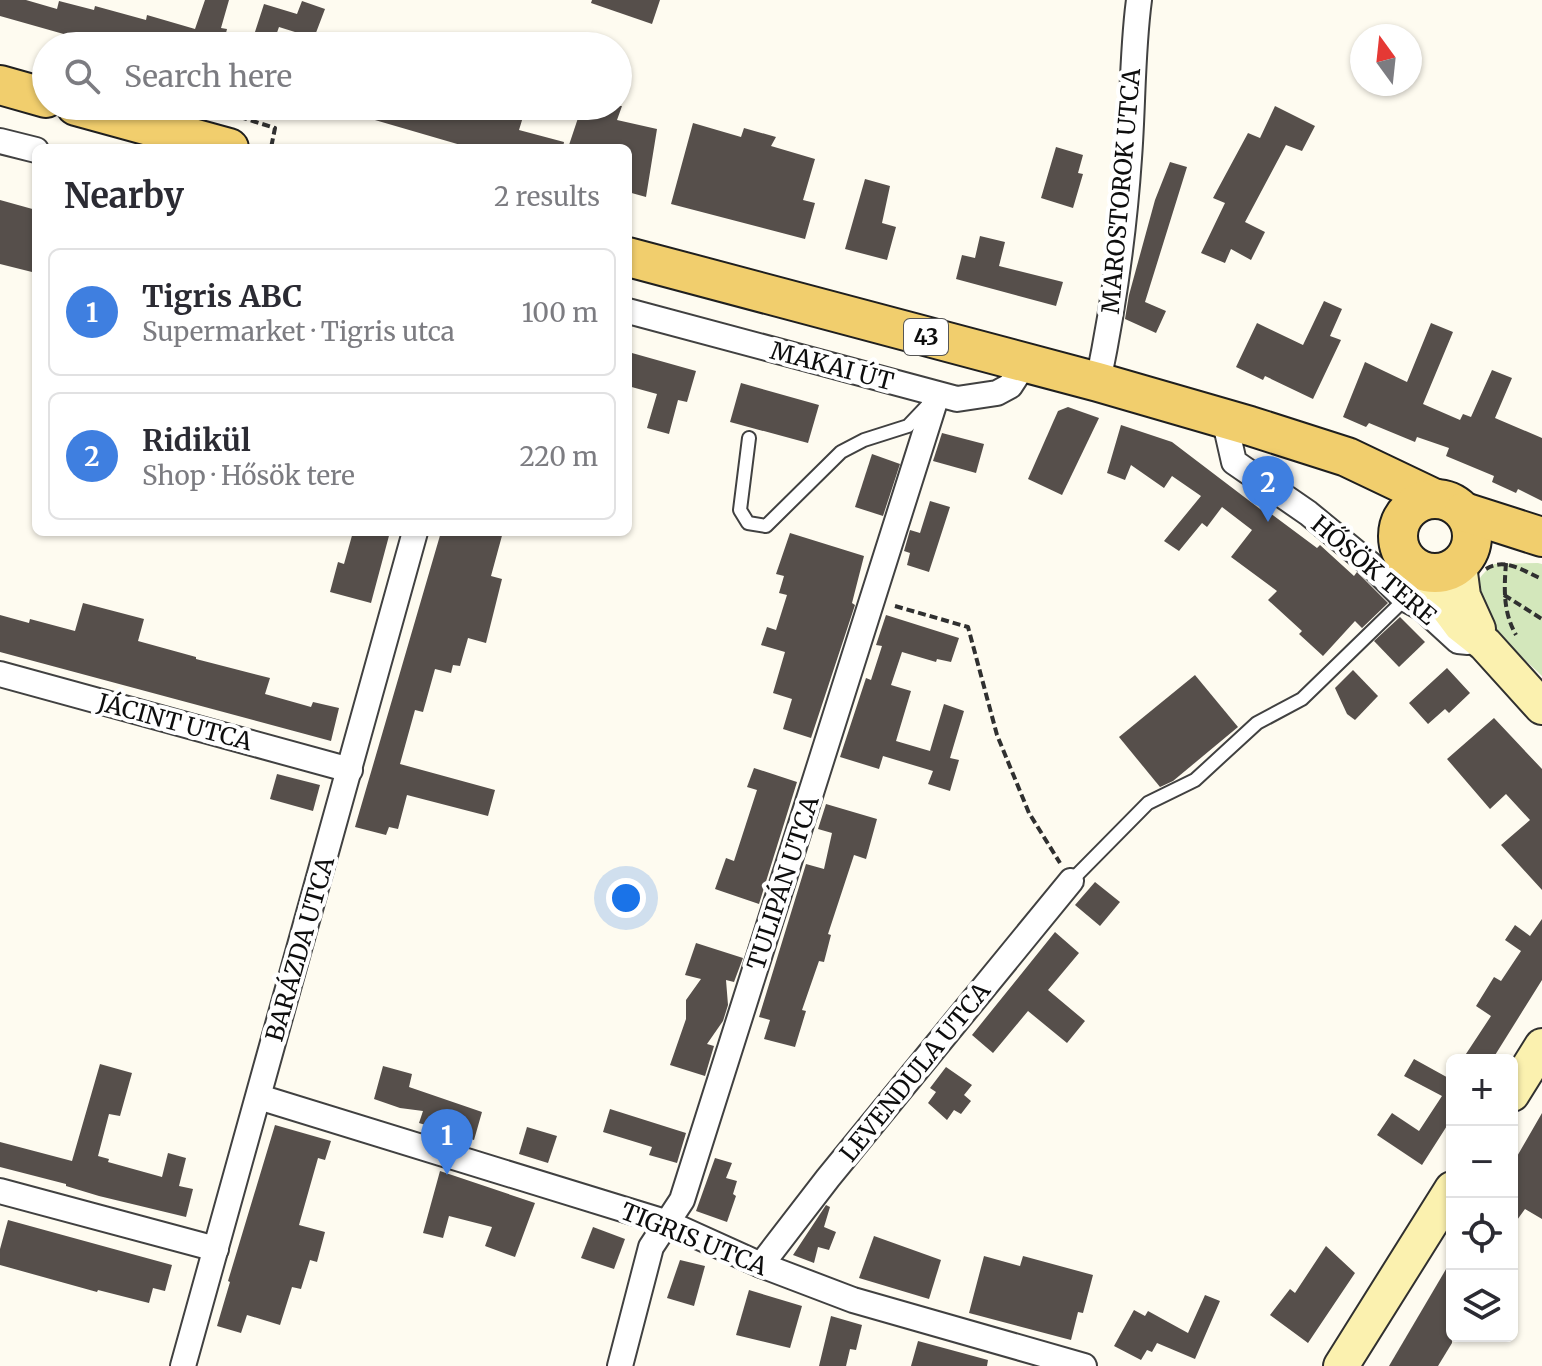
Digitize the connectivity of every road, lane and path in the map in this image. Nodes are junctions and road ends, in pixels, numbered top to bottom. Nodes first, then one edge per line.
1 (1139, 0) edge
2 (0, 85) edge
3 (32, 94) edge
4 (127, 120) edge
5 (250, 120) edge
6 (0, 141) edge
7 (214, 144) edge
8 (272, 144) edge
9 (32, 149) edge
10 (632, 258) edge
11 (632, 312) edge
12 (1025, 363) junction
13 (1098, 382) junction
14 (937, 395) junction
15 (1224, 418) junction
16 (749, 438) dead end
17 (1316, 449) junction
18 (1449, 505) junction
19 (1398, 534) junction
20 (414, 536) edge
21 (1542, 537) edge
22 (1542, 550) edge
23 (1506, 563) junction
24 (1468, 565) junction
25 (1542, 579) edge
26 (1412, 584) junction
27 (1504, 595) junction
28 (873, 599) junction
29 (1542, 619) edge
30 (1520, 641) dead end
31 (1485, 644) junction
32 (0, 674) edge
33 (1542, 707) edge
34 (350, 770) junction
35 (1071, 881) junction
36 (1542, 1046) edge
37 (1518, 1084) edge
38 (259, 1097) junction
39 (0, 1191) edge
40 (1446, 1198) edge
41 (668, 1223) junction
42 (216, 1249) junction
43 (761, 1265) junction
44 (183, 1366) edge
45 (620, 1366) edge
46 (1084, 1366) edge
47 (1341, 1366) edge

1 - 13 street, MAROSTOROK UTCA
2 - 3 main road
4 - 7 main road
5 - 8 path
6 - 9 street
10 - 12 main road, 43
11 - 14 street, MAKAI ÚT
12 - 13 main road, 43
12 - 14 street, MAKAI ÚT
13 - 15 main road, 43
14 - 16 lane
14 - 28 street, TULIPÁN UTCA
15 - 17 main road, 43
15 - 26 street, HŐSÖK TERE
17 - 18 main road, 43
17 - 19 main road, 43
18 - 19 main road
18 - 21 main road, 43
18 - 24 main road
19 - 26 main road, 43
20 - 34 street, BARÁZDA UTCA
22 - 24 main road
23 - 24 path
23 - 25 path
23 - 27 path
24 - 26 main road
24 - 31 main road
26 - 31 main road
26 - 35 lane
27 - 29 path
27 - 30 path
28 - 35 path
28 - 41 street, TULIPÁN UTCA
31 - 33 main road
32 - 34 street, JÁCINT UTCA
34 - 38 street, BARÁZDA UTCA
35 - 43 street, LEVENDULA UTCA
36 - 37 main road
38 - 41 street, TIGRIS UTCA
38 - 42 street, BARÁZDA UTCA
39 - 42 street
40 - 47 main road
41 - 43 street, TIGRIS UTCA
41 - 45 street, TULIPÁN UTCA
42 - 44 street, BARÁZDA UTCA
43 - 46 street, TIGRIS UTCA

